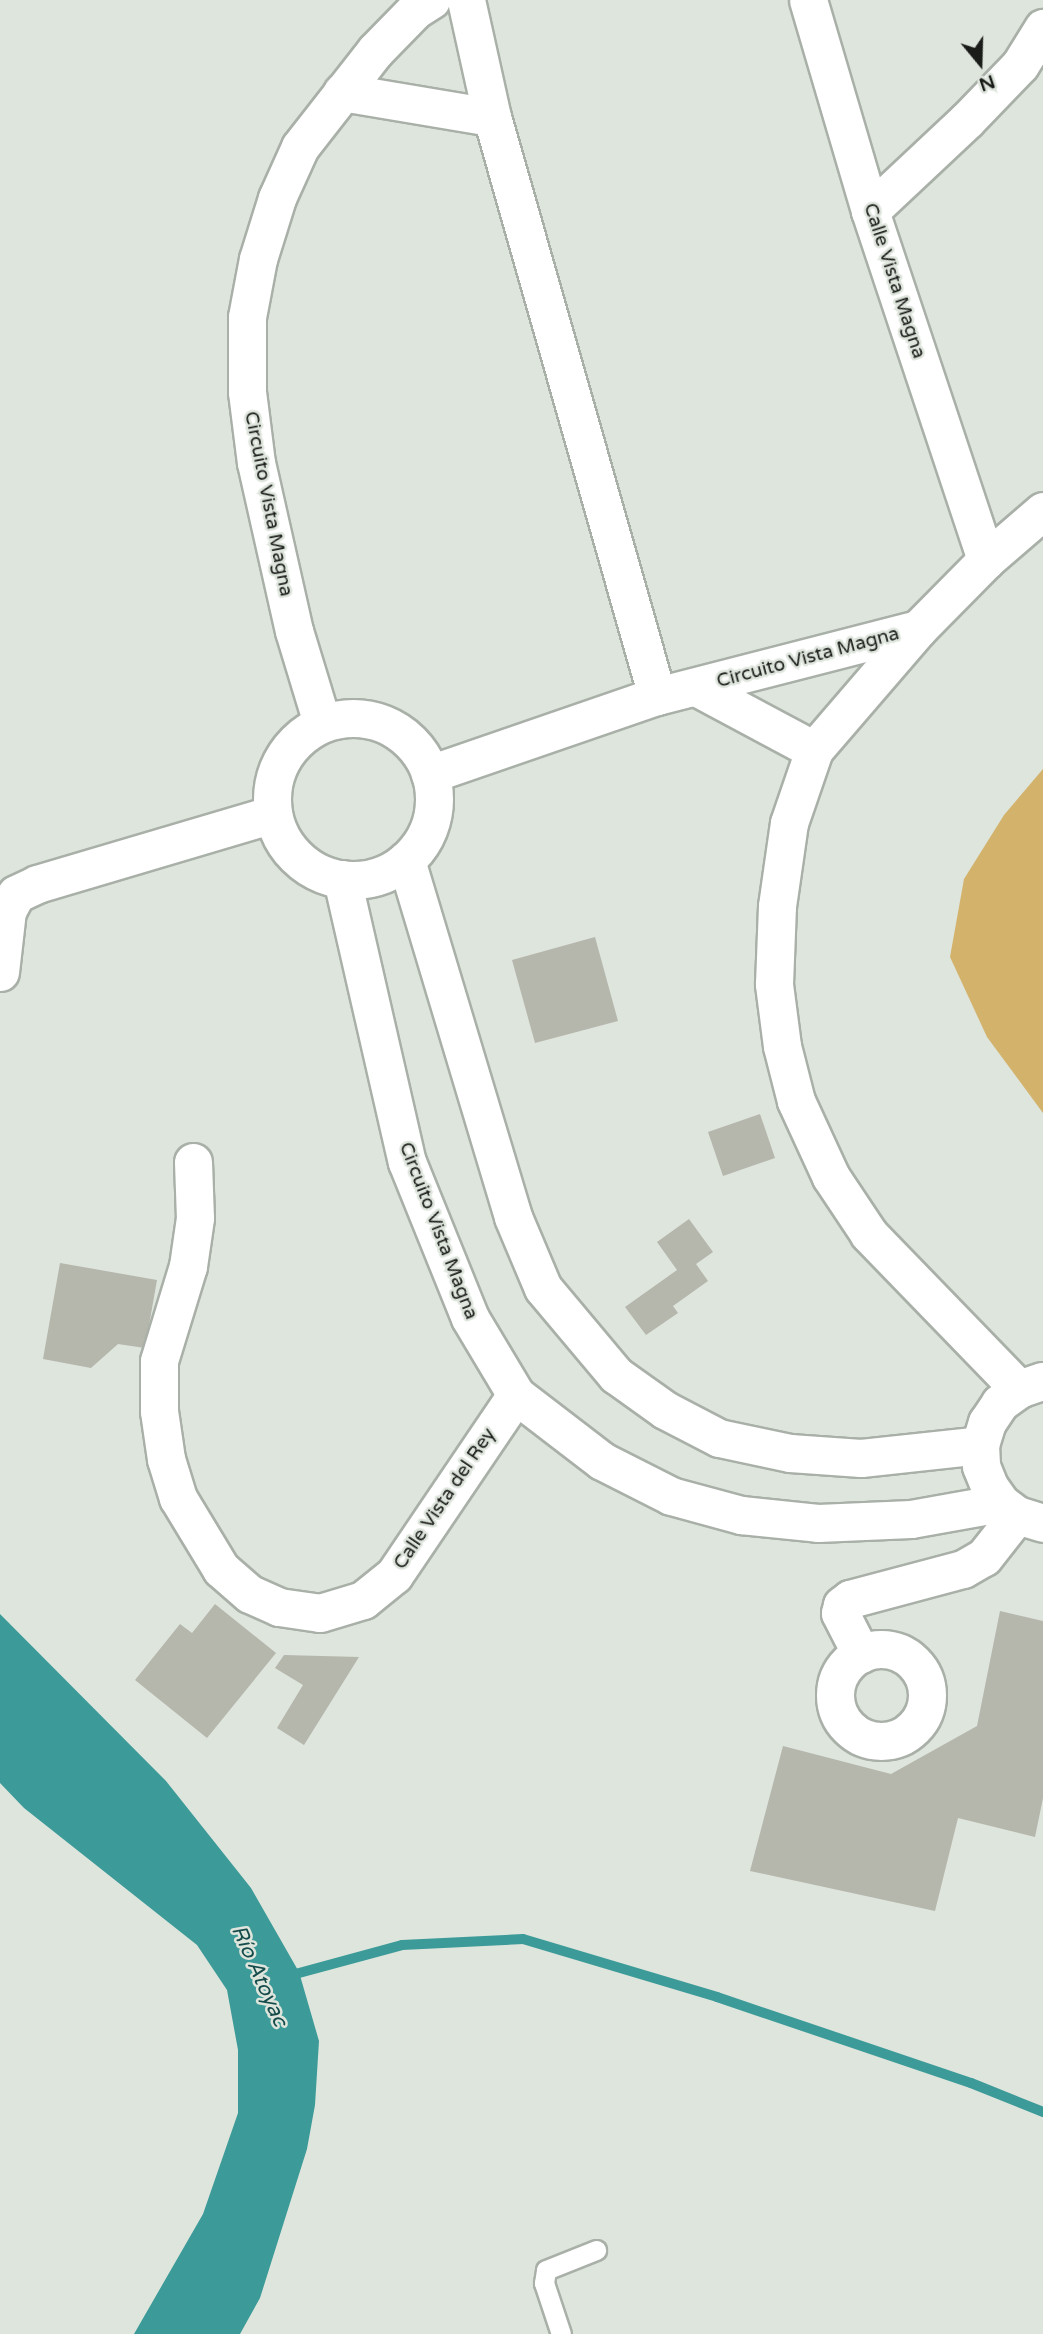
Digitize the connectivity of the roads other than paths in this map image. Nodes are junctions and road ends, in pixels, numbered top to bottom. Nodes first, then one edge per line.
1 (431, 0) edge
2 (466, 0) edge
3 (808, 0) edge
4 (1043, 28) edge
5 (342, 92) junction
6 (492, 117) junction
7 (870, 211) junction
8 (1043, 511) edge
9 (986, 560) junction
10 (918, 629) junction
11 (695, 687) junction
12 (657, 696) junction
13 (322, 723) junction
14 (814, 750) junction
15 (430, 774) junction
16 (273, 814) junction
17 (406, 860) junction
18 (342, 879) junction
19 (0, 972) edge
20 (193, 1162) dead end
21 (1031, 1385) edge
22 (516, 1395) junction
23 (980, 1445) junction
24 (1020, 1514) edge
25 (861, 1654) dead end
26 (596, 2250) dead end
27 (561, 2334) edge

1 - 5 street, Circuito Vista Magna
2 - 6 street
3 - 7 street, Calle Vista Magna
4 - 7 street
5 - 6 street
5 - 13 street, Circuito Vista Magna
6 - 12 street
7 - 9 street, Calle Vista Magna
8 - 9 street, Circuito Vista Magna
9 - 10 street, Circuito Vista Magna
10 - 11 street, Circuito Vista Magna
10 - 14 street, Circuito Vista Magna
11 - 12 street, Circuito Vista Magna
11 - 14 street
12 - 15 street, Circuito Vista Magna
13 - 15 street
13 - 16 street
14 - 21 street, Circuito Vista Magna
15 - 17 street
16 - 18 street
16 - 19 street
17 - 18 street
17 - 23 street
18 - 22 street, Circuito Vista Magna
20 - 22 street, Calle Vista del Rey
21 - 23 street
22 - 24 street, Circuito Vista Magna
23 - 24 street
24 - 25 street
26 - 27 lane

